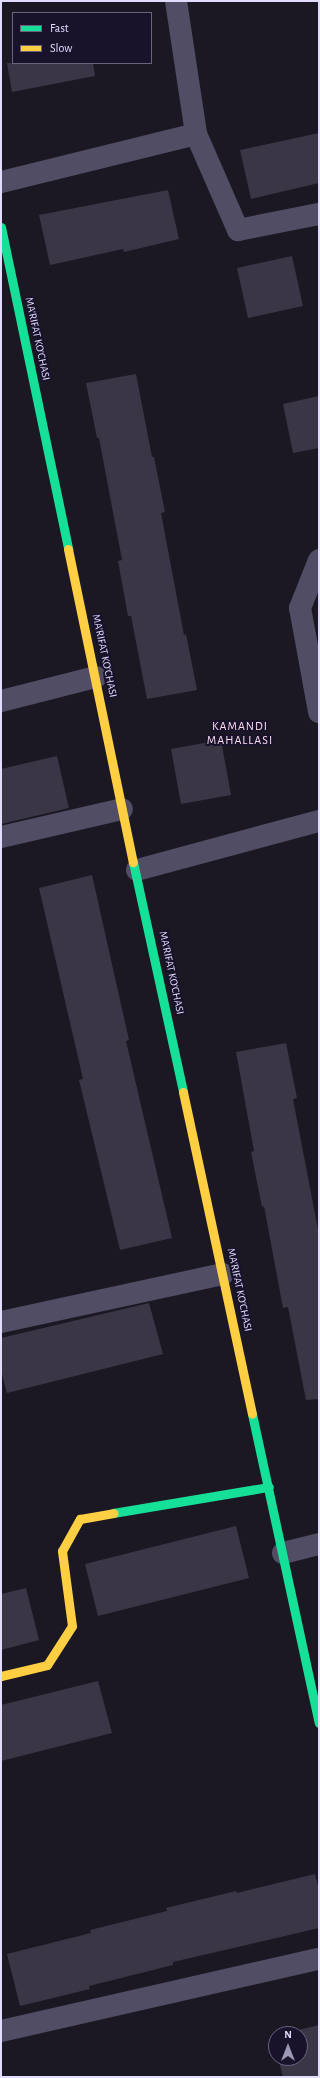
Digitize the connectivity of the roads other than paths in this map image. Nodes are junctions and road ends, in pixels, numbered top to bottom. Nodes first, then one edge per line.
1 (176, 1) edge
2 (196, 134) junction
3 (1, 182) edge
4 (319, 214) edge
5 (1, 227) edge
6 (319, 560) edge
7 (96, 678) junction
8 (1, 701) edge
9 (319, 712) edge
10 (122, 809) junction
11 (319, 821) edge
12 (1, 837) edge
13 (137, 870) junction
14 (223, 1274) junction
15 (1, 1322) edge
16 (269, 1487) junction
17 (319, 1544) edge
18 (283, 1553) junction
19 (1, 1676) edge
20 (319, 1723) edge
21 (319, 1959) edge
22 (1, 2031) edge

1 - 2 street
2 - 3 street
2 - 4 street
5 - 7 street, MA'RIFAT KO'CHASI
6 - 9 street
7 - 8 street
7 - 10 street, MA'RIFAT KO'CHASI
10 - 12 street
10 - 13 street, MA'RIFAT KO'CHASI
11 - 13 street
13 - 14 street, MA'RIFAT KO'CHASI
14 - 15 street
14 - 16 street, MA'RIFAT KO'CHASI
16 - 18 street, MA'RIFAT KO'CHASI
16 - 19 street
17 - 18 street
18 - 20 street, MA'RIFAT KO'CHASI
21 - 22 street

